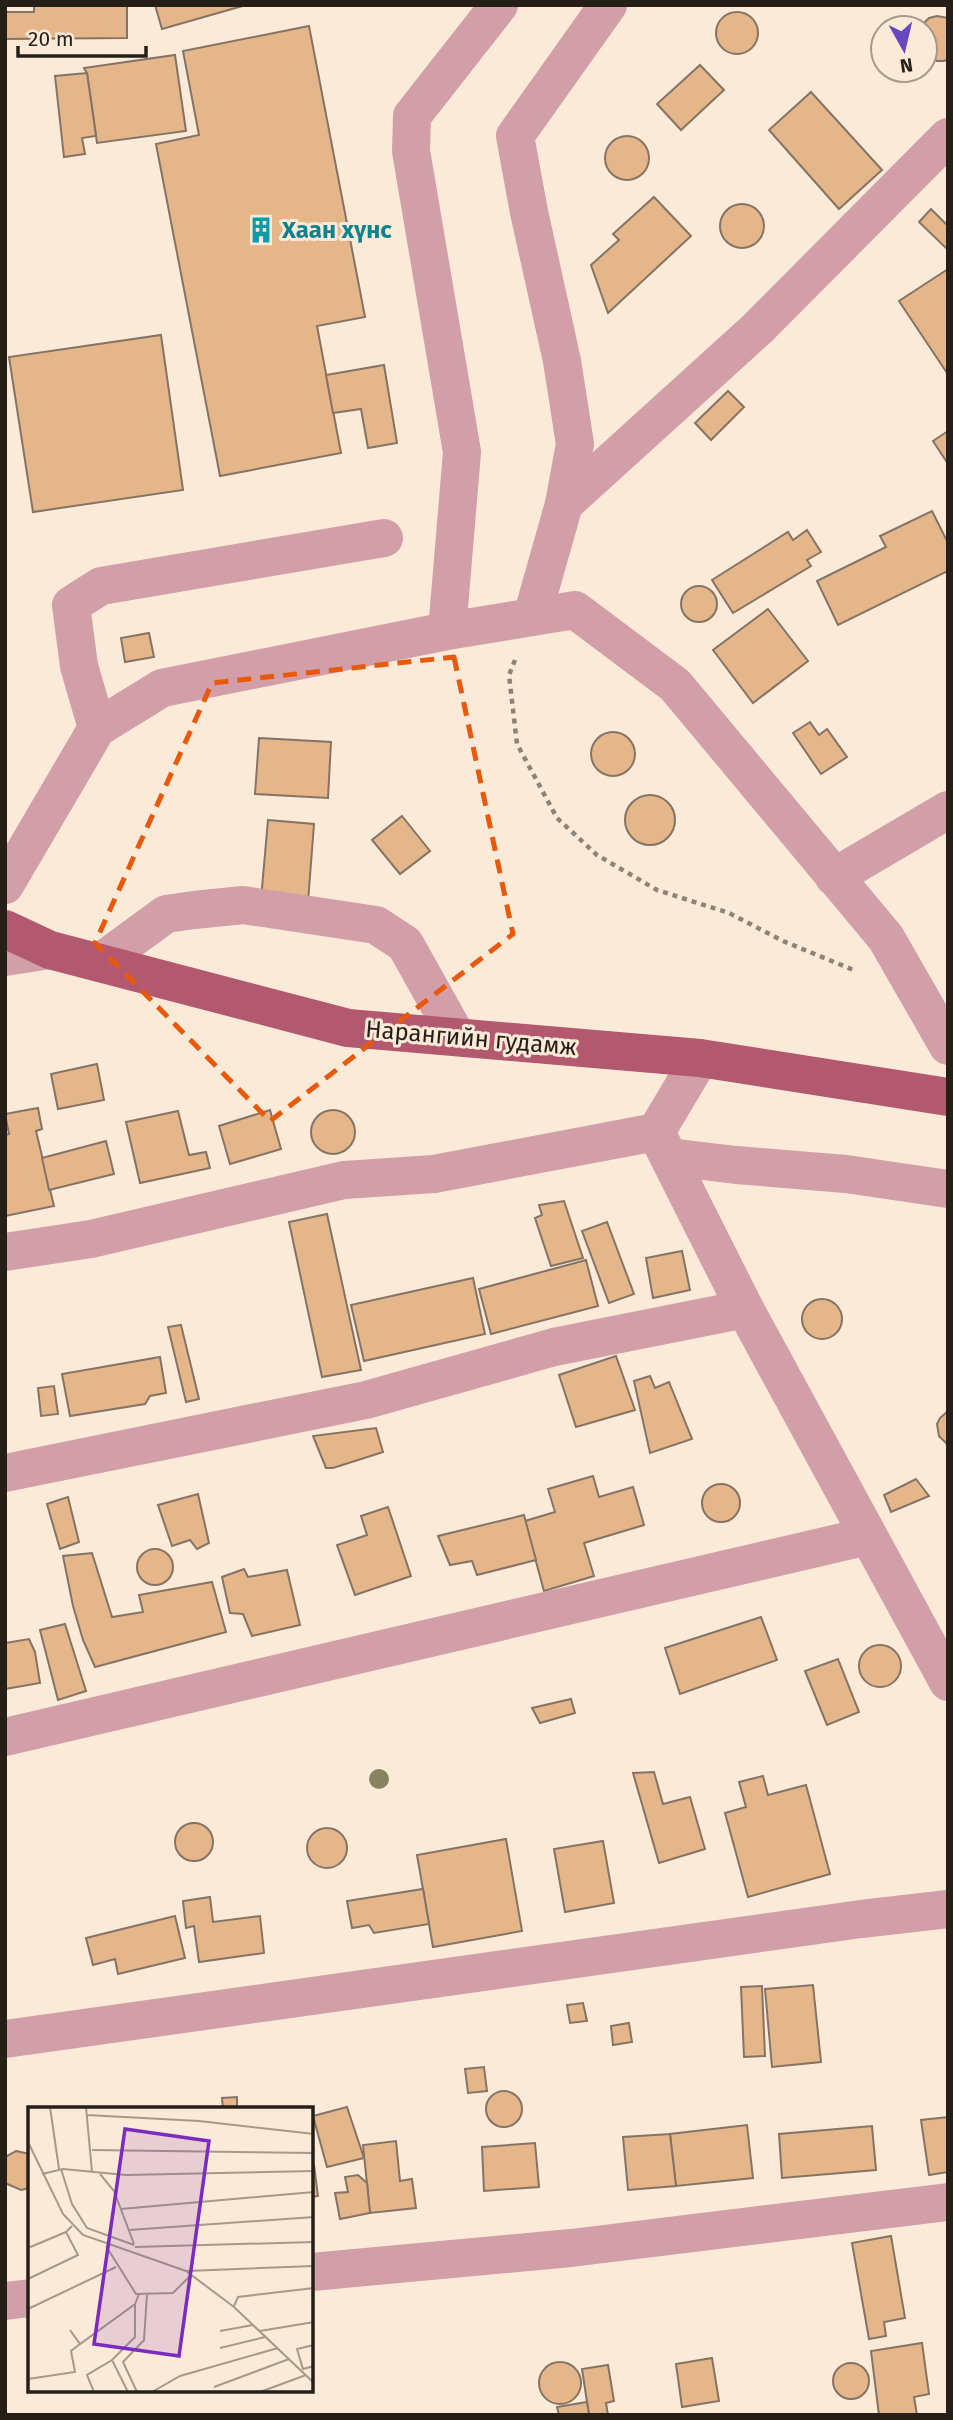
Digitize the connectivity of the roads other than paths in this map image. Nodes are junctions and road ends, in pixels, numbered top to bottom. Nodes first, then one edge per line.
1 (499, 5) edge
2 (608, 5) edge
3 (948, 137) edge
4 (564, 504) junction
5 (384, 538) dead end
6 (532, 617) junction
7 (447, 631) junction
8 (97, 727) junction
9 (948, 810) edge
10 (834, 877) junction
11 (5, 885) edge
12 (5, 929) edge
13 (50, 950) junction
14 (5, 957) edge
15 (99, 962) junction
16 (457, 1037) junction
17 (948, 1046) edge
18 (700, 1058) junction
19 (948, 1097) edge
20 (663, 1145) junction
21 (948, 1189) edge
22 (5, 1252) edge
23 (745, 1309) junction
24 (5, 1473) edge
25 (868, 1536) junction
26 (948, 1682) edge
27 (5, 1737) edge
28 (948, 1909) edge
29 (5, 2039) edge
30 (948, 2202) edge
31 (313, 2272) edge
32 (28, 2298) edge
33 (5, 2301) edge

1 - 7 street
2 - 4 street
3 - 4 street
4 - 6 street
5 - 8 street
6 - 7 street
6 - 10 street
7 - 8 street
8 - 11 street
9 - 10 street
10 - 17 street
12 - 13 main road, Нарангийн гудамж
13 - 14 street
13 - 15 main road, Нарангийн гудамж
15 - 16 main road, Нарангийн гудамж
15 - 16 street
16 - 18 main road, Нарангийн гудамж
18 - 19 main road, Нарангийн гудамж
18 - 20 street
20 - 21 street
20 - 22 street
20 - 23 street
23 - 24 street
23 - 25 street
25 - 26 street
25 - 27 street
28 - 29 street
30 - 31 street
32 - 33 street

